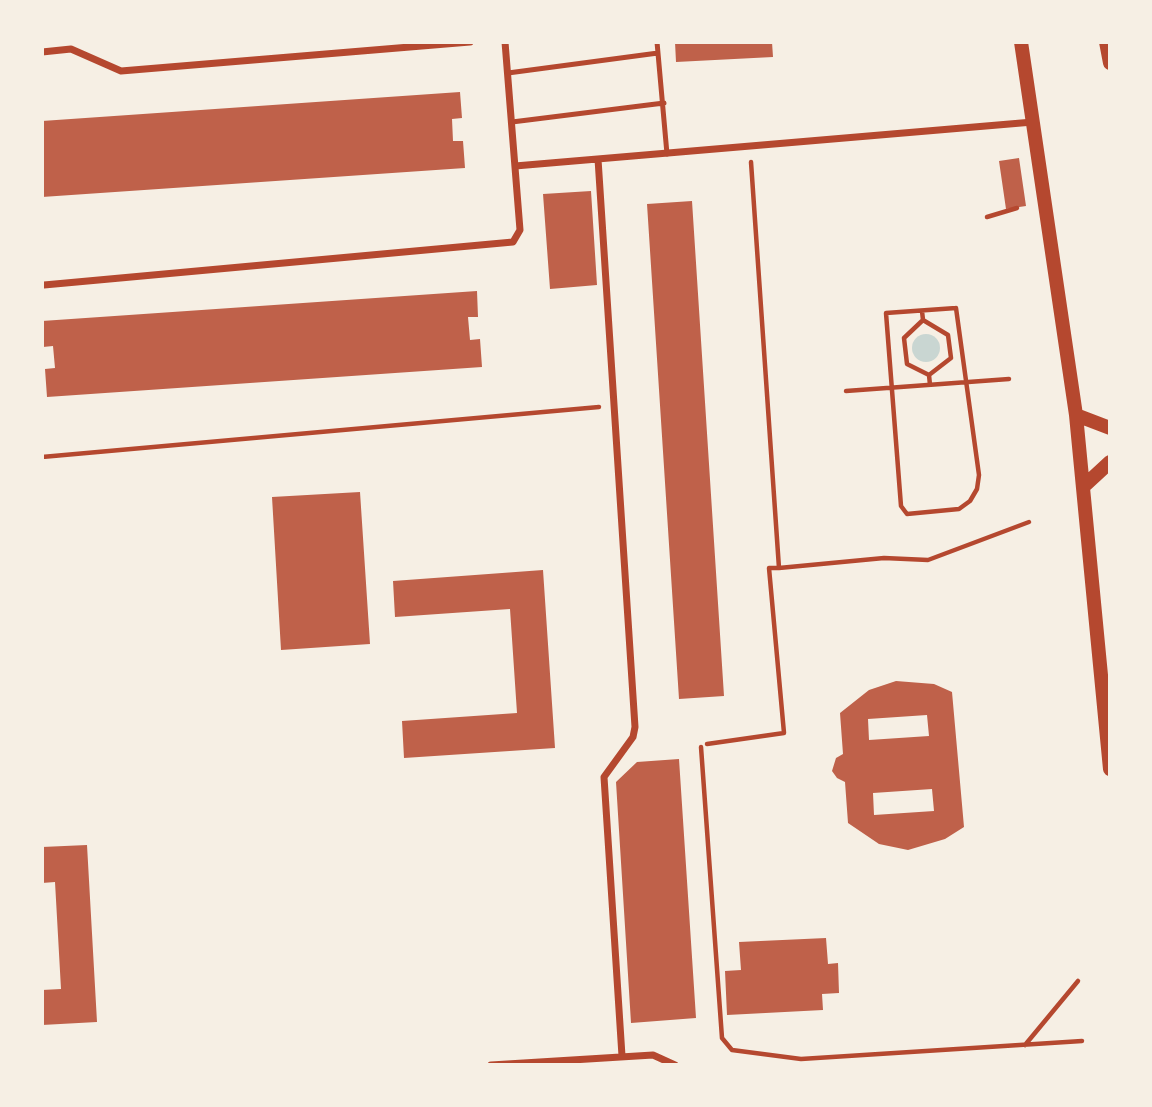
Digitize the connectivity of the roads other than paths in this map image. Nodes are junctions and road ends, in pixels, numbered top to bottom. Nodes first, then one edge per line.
1 (470, 42) edge
2 (505, 42) edge
3 (657, 42) edge
4 (1021, 42) edge
5 (1106, 42) edge
6 (42, 52) edge
7 (658, 53) junction
8 (1110, 63) edge
9 (508, 73) junction
10 (664, 103) junction
11 (512, 122) junction
12 (1033, 122) junction
13 (667, 153) junction
14 (598, 159) junction
15 (516, 166) junction
16 (44, 285) edge
17 (1076, 415) junction
18 (1110, 428) edge
19 (1110, 462) edge
20 (1084, 486) junction
21 (1110, 769) edge
22 (622, 1056) junction
23 (491, 1065) edge
24 (675, 1065) edge

1 - 6 street
2 - 9 street
3 - 7 lane
4 - 12 main road
5 - 8 main road
7 - 9 lane
7 - 10 lane
9 - 11 street
10 - 11 lane
10 - 13 lane
11 - 15 street
12 - 13 street
12 - 17 main road
13 - 14 street
14 - 15 street
14 - 22 street
15 - 16 street
17 - 18 main road
17 - 20 main road
19 - 20 main road
20 - 21 main road
22 - 23 street
22 - 24 street

